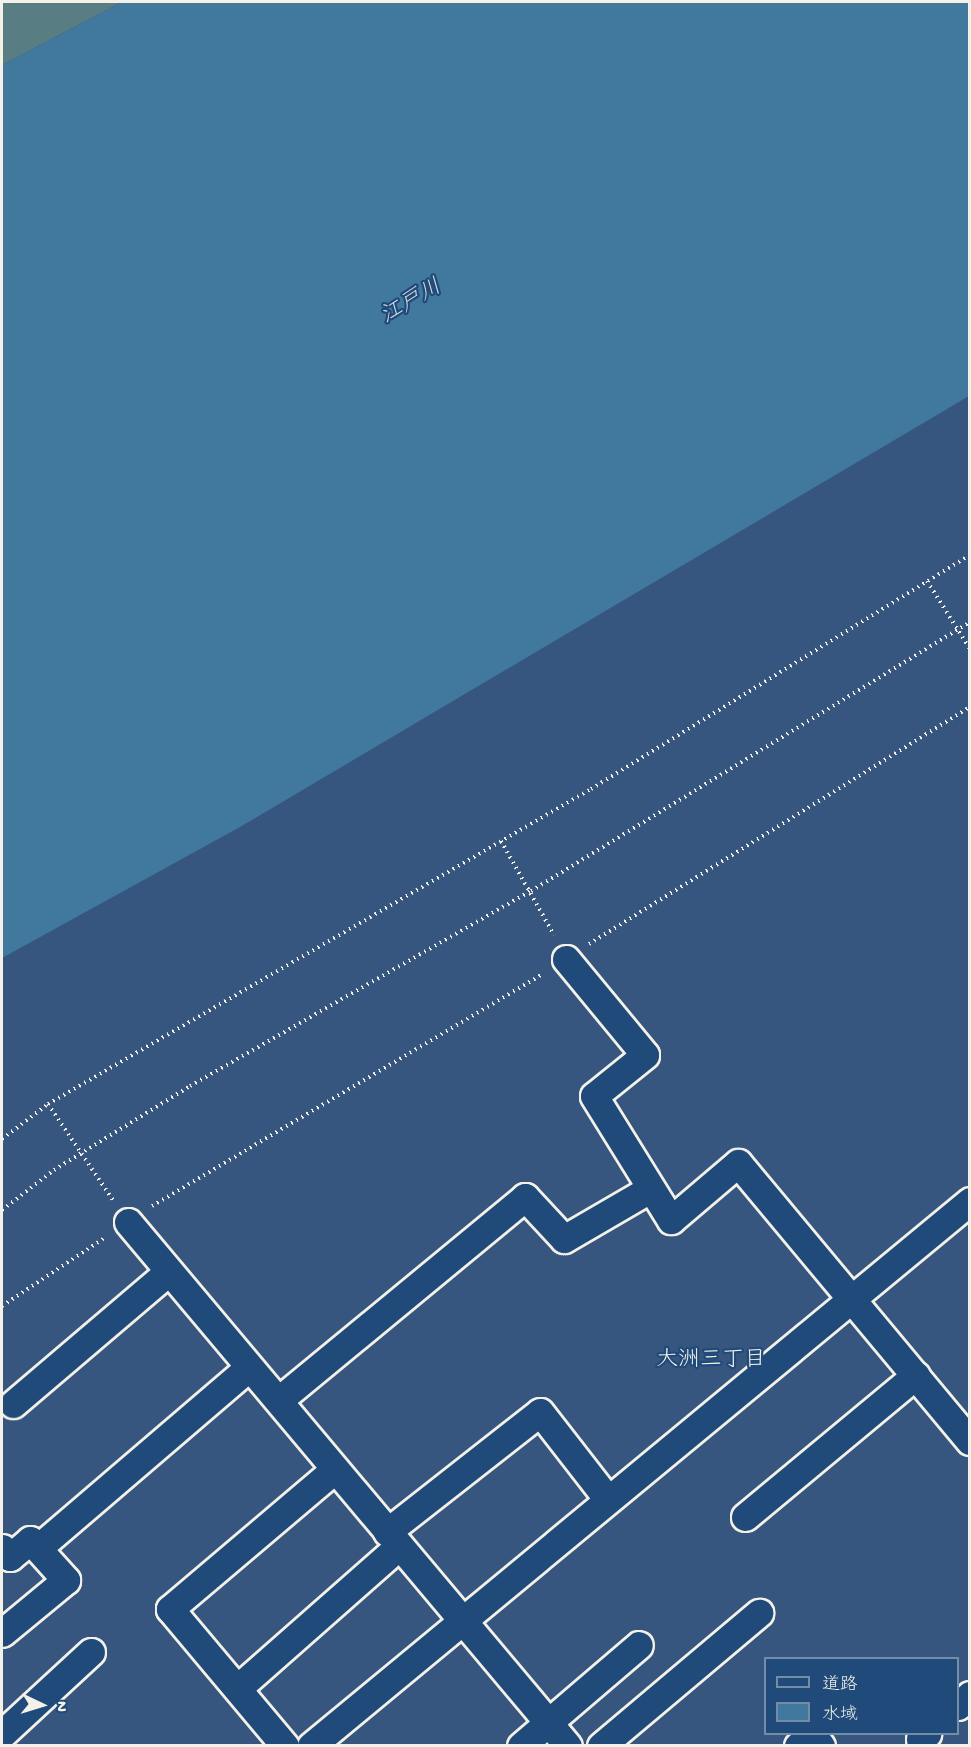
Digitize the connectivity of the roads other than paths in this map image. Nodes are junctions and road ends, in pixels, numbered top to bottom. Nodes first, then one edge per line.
1 (566, 959) road end
2 (650, 1190) junction
3 (969, 1201) edge
4 (128, 1222) road end
5 (167, 1273) junction
6 (849, 1299) junction
7 (248, 1368) junction
8 (916, 1375) junction
9 (279, 1400) junction
10 (13, 1404) dead end
11 (969, 1440) edge
12 (333, 1470) junction
13 (606, 1497) junction
14 (745, 1517) dead end
15 (392, 1540) junction
16 (2, 1548) edge
17 (38, 1548) junction
18 (759, 1613) dead end
19 (460, 1620) junction
20 (2, 1633) edge
21 (639, 1645) dead end
22 (91, 1652) dead end
23 (239, 1687) junction
24 (549, 1723) junction
25 (2, 1734) edge
26 (811, 1735) edge
27 (285, 1746) edge
28 (311, 1746) edge
29 (521, 1746) edge
30 (568, 1746) edge
31 (602, 1746) edge
32 (798, 1746) edge

1 - 2 street
2 - 6 street
2 - 9 street
3 - 6 street
4 - 5 street
5 - 7 street
5 - 10 street
6 - 8 street
6 - 13 street
7 - 9 street
7 - 17 street
8 - 11 street
8 - 14 street
9 - 12 street
12 - 15 street
12 - 23 street
13 - 15 street
13 - 19 street
15 - 19 street
15 - 23 street
16 - 17 street
17 - 20 street
18 - 31 street
19 - 24 street
19 - 28 street
21 - 24 street
22 - 25 street
23 - 27 street
24 - 29 street
24 - 30 street
26 - 32 street

